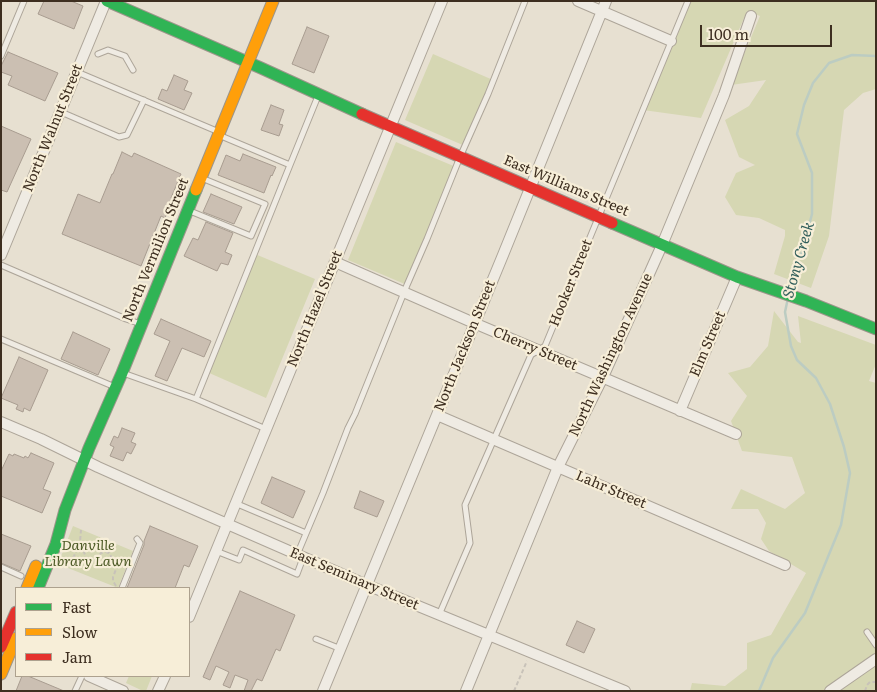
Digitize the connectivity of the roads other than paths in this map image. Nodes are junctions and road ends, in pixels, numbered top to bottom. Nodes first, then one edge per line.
1 (24, 1) edge
2 (106, 1) edge
3 (273, 1) edge
4 (442, 1) edge
5 (525, 1) edge
6 (578, 1) edge
7 (606, 1) edge
8 (688, 1) edge
9 (602, 11) junction
10 (751, 16) dead end
11 (671, 41) junction
12 (98, 54) dead end
13 (1, 56) edge
14 (248, 63) junction
15 (133, 70) dead end
16 (77, 71) junction
17 (319, 94) junction
18 (144, 100) junction
19 (60, 111) junction
20 (390, 127) junction
21 (219, 134) junction
22 (460, 157) junction
23 (290, 165) junction
24 (201, 178) junction
25 (531, 188) junction
26 (188, 210) junction
27 (598, 216) junction
28 (662, 245) junction
29 (1, 255) edge
30 (335, 262) junction
31 (1, 265) edge
32 (737, 276) junction
33 (404, 293) junction
34 (474, 323) junction
35 (142, 324) junction
36 (876, 329) edge
37 (1, 339) edge
38 (538, 350) junction
39 (122, 373) junction
40 (603, 378) junction
41 (115, 387) junction
42 (196, 399) junction
43 (680, 411) junction
44 (437, 415) junction
45 (1, 422) edge
46 (266, 429) junction
47 (736, 434) dead end
48 (494, 439) junction
49 (85, 460) junction
50 (558, 467) junction
51 (236, 503) junction
52 (65, 510) junction
53 (227, 524) junction
54 (306, 533) junction
55 (137, 539) dead end
56 (216, 551) junction
57 (300, 556) junction
58 (785, 565) dead end
59 (1, 567) edge
60 (21, 576) dead end
61 (367, 585) junction
62 (26, 587) edge
63 (38, 587) edge
64 (122, 587) edge
65 (190, 615) edge
66 (438, 615) junction
67 (15, 616) edge
68 (867, 632) dead end
69 (489, 636) junction
70 (316, 639) dead end
71 (9, 642) edge
72 (876, 645) edge
73 (340, 649) junction
74 (876, 659) edge
75 (1, 674) edge
76 (82, 677) edge
77 (91, 677) edge
78 (165, 677) edge
79 (75, 691) edge
80 (123, 691) edge
81 (158, 691) edge
82 (323, 691) edge
83 (466, 691) edge
84 (625, 691) edge
85 (830, 691) edge

1 - 13 lane
2 - 14 street, East Williams Street
2 - 16 street, North Walnut Street
3 - 14 street, North Vermilion Street
4 - 20 street, North Hazel Street
5 - 22 lane
6 - 9 street
7 - 9 street, North Jackson Street
8 - 11 lane, Hooker Street
9 - 11 street
9 - 25 street, North Jackson Street
10 - 28 street, North Washington Avenue
11 - 27 lane, Hooker Street
12 - 15 lane
14 - 17 street, East Williams Street
14 - 21 street, North Vermilion Street
16 - 18 lane
16 - 19 street, North Walnut Street
17 - 20 street, East Williams Street
17 - 23 lane
18 - 19 lane
18 - 21 lane
19 - 29 street, North Walnut Street
20 - 22 street, East Williams Street
20 - 30 street, North Hazel Street
21 - 23 lane
21 - 24 street, North Vermilion Street
22 - 25 street, East Williams Street
22 - 33 lane
23 - 42 lane
24 - 26 street, North Vermilion Street
24 - 26 lane
25 - 27 street, East Williams Street
25 - 34 street, North Jackson Street
26 - 35 street, North Vermilion Street
27 - 28 street, East Williams Street
27 - 38 lane, Hooker Street
28 - 32 street, East Williams Street
28 - 40 street, North Washington Avenue
30 - 33 street, Cherry Street
30 - 46 street, North Hazel Street
31 - 35 lane
32 - 36 street, East Williams Street
32 - 43 street, Elm Street
33 - 34 street, Cherry Street
33 - 54 lane
34 - 38 street, Cherry Street
34 - 44 street, North Jackson Street
35 - 39 street, North Vermilion Street
37 - 41 lane
38 - 40 street, Cherry Street
38 - 48 lane, Hooker Street
39 - 41 street, North Vermilion Street
39 - 42 lane
40 - 43 street, Cherry Street
40 - 50 street, North Washington Avenue
41 - 49 street, North Vermilion Street
42 - 46 lane
43 - 47 street, Cherry Street
44 - 48 street, Lahr Street
44 - 61 street, North Jackson Street
45 - 49 street, East Seminary Street
46 - 51 street, North Hazel Street
48 - 50 street, Lahr Street
48 - 66 lane, Hooker Street
49 - 52 street, North Vermilion Street
49 - 53 street, East Seminary Street
50 - 58 street, Lahr Street
50 - 69 street, North Washington Avenue
51 - 53 street, North Hazel Street
51 - 54 lane
52 - 62 street, North Vermilion Street
52 - 63 street, North Vermilion Street
53 - 56 street, North Hazel Street
53 - 57 street, East Seminary Street
54 - 57 lane
55 - 64 lane
56 - 57 lane
56 - 65 street, North Hazel Street
57 - 61 street, East Seminary Street
59 - 60 lane
61 - 66 street, East Seminary Street
61 - 73 street, North Jackson Street
66 - 69 street, East Seminary Street
67 - 71 street
68 - 72 lane
69 - 83 street, North Washington Avenue
69 - 84 street, East Seminary Street
70 - 73 lane
71 - 75 street
73 - 82 street, North Jackson Street
74 - 85 street
76 - 79 lane
77 - 80 street
78 - 81 street

